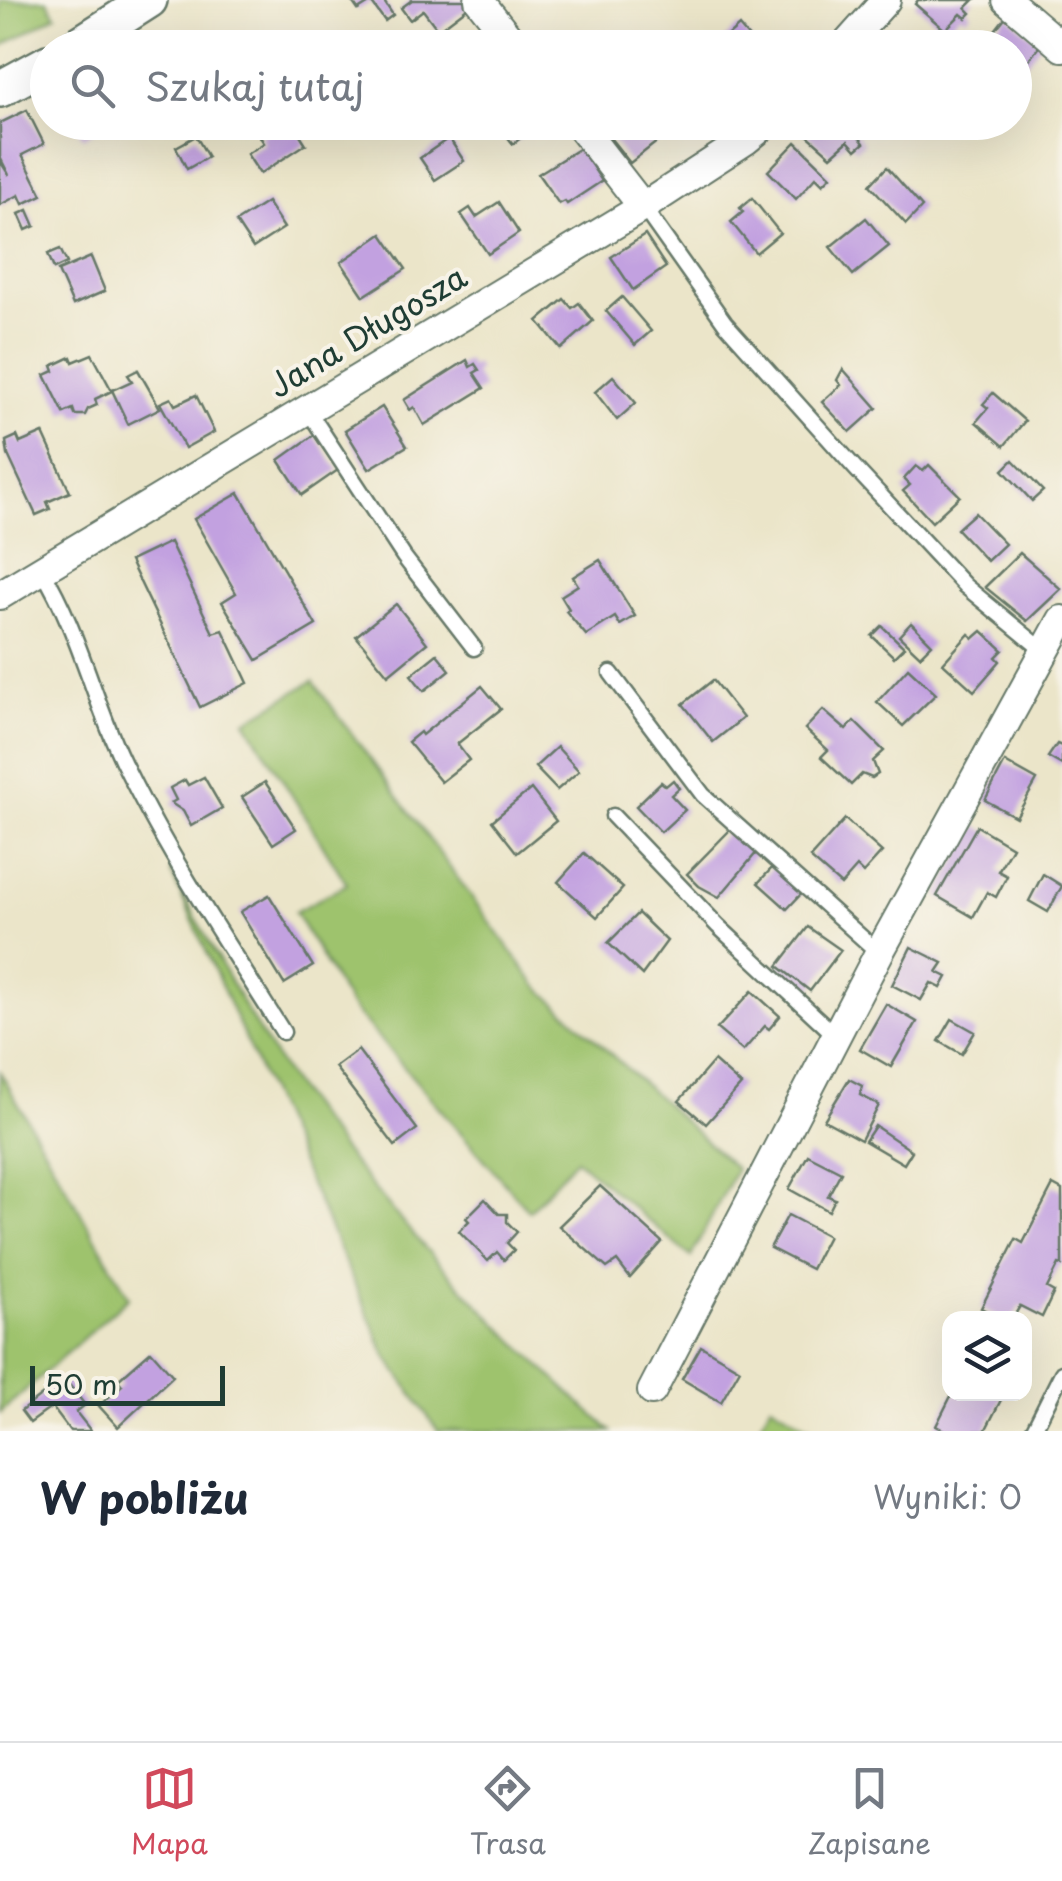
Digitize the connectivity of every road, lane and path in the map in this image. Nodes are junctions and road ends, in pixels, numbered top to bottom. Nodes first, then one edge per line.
1 (150, 0) edge
2 (479, 0) edge
3 (886, 0) edge
4 (1007, 0) edge
5 (102, 30) edge
6 (503, 30) edge
7 (860, 30) edge
8 (1062, 47) edge
9 (30, 72) edge
10 (0, 89) edge
11 (591, 140) edge
12 (746, 140) edge
13 (643, 207) junction
14 (307, 409) junction
15 (42, 570) junction
16 (0, 594) edge
17 (1062, 620) edge
18 (474, 648) dead end
19 (1044, 651) junction
20 (611, 673) dead end
21 (613, 816) dead end
22 (879, 953) junction
23 (283, 1032) dead end
24 (836, 1036) junction
25 (1062, 1373) edge
26 (652, 1391) dead end
27 (1033, 1431) edge

1 - 5 street
2 - 6 street
3 - 7 street
4 - 8 street
9 - 10 street
11 - 13 street
12 - 13 street, Jana Długosza
13 - 14 street, Jana Długosza
13 - 19 lane
14 - 15 street, Jana Długosza
14 - 18 lane
15 - 16 street, Jana Długosza
15 - 23 lane
17 - 19 street
19 - 22 street
20 - 22 lane
21 - 24 lane
22 - 24 street
24 - 26 street
25 - 27 lane

